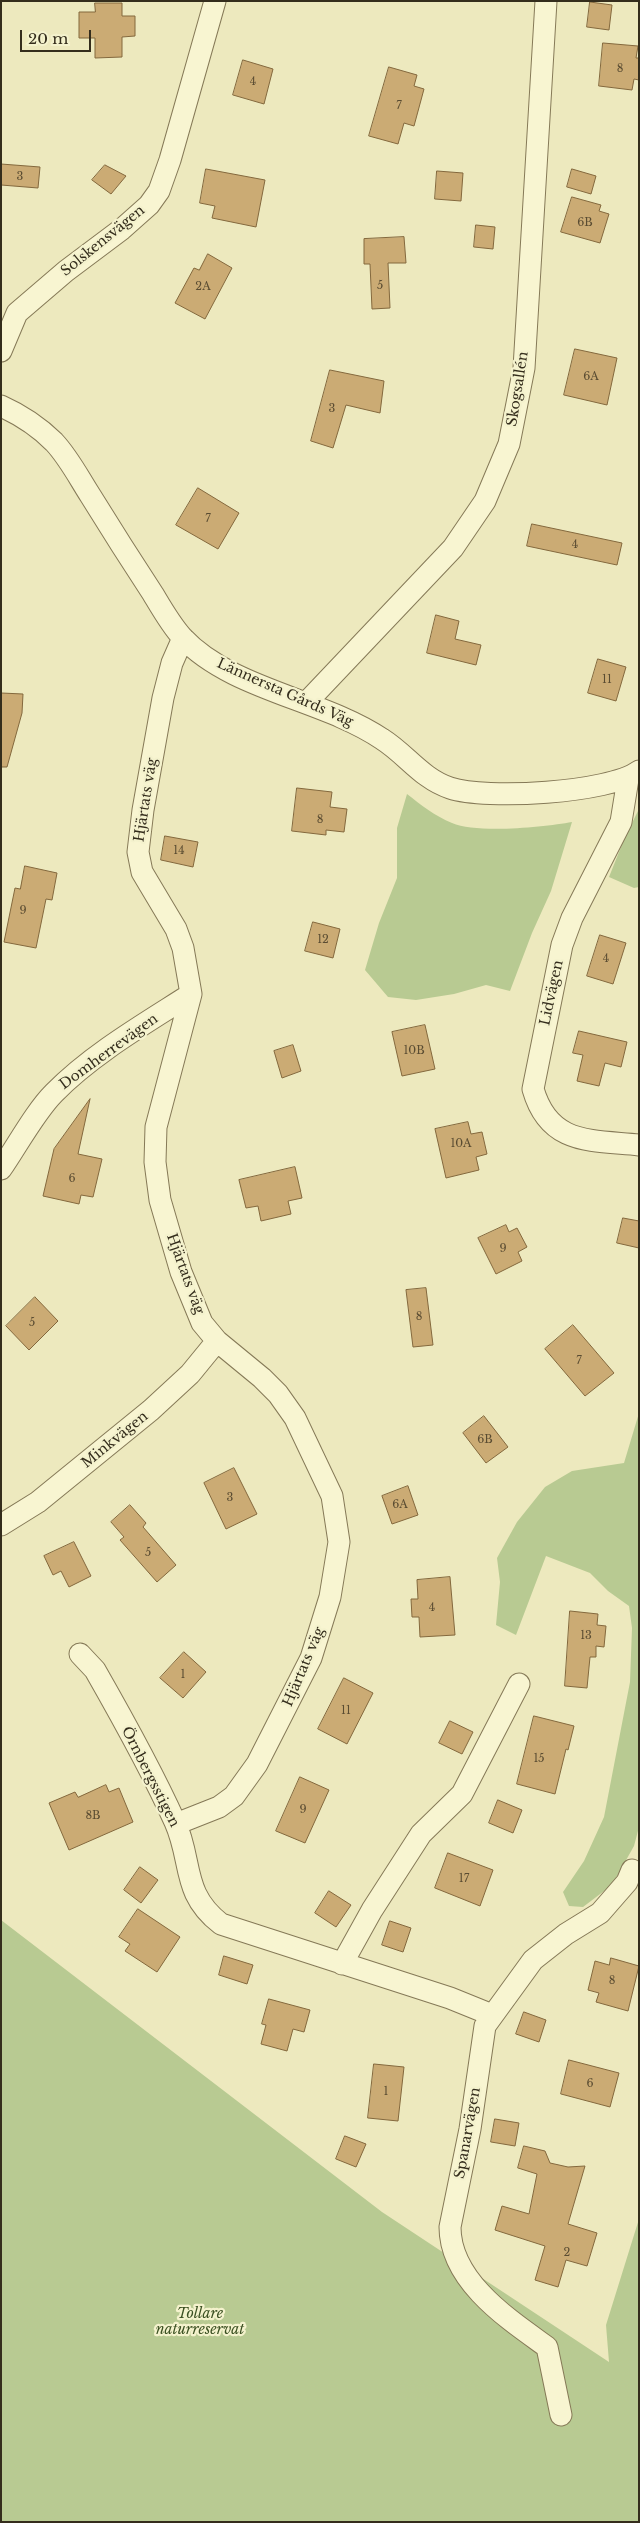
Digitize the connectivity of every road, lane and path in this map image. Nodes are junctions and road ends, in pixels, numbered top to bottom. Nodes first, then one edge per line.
1 (215, 1) edge
2 (546, 1) edge
3 (1, 351) edge
4 (2, 408) edge
5 (183, 638) junction
6 (306, 703) junction
7 (634, 775) edge
8 (191, 994) junction
9 (639, 1146) edge
10 (1, 1169) edge
11 (217, 1341) junction
12 (1, 1525) edge
13 (80, 1654) dead end
14 (519, 1684) dead end
15 (176, 1824) junction
16 (632, 1870) dead end
17 (342, 1964) junction
18 (492, 2015) junction
19 (561, 2415) dead end

1 - 3 street, Solskensvägen
2 - 6 street, Skogsallén
4 - 5 street, Lännersta Gårds Väg
5 - 6 street, Lännersta Gårds Väg
5 - 8 street, Hjärtats väg
6 - 7 street, Lännersta Gårds Väg
7 - 9 street, Lidvägen
8 - 10 street, Domherrevägen
8 - 11 street, Hjärtats väg
11 - 12 street, Minkvägen
11 - 15 street, Hjärtats väg
13 - 15 street, Örnbergsstigen
14 - 17 street
15 - 17 street, Örnbergsstigen
16 - 18 street, Spanarvägen
17 - 18 street, Örnbergsstigen
18 - 19 street, Spanarvägen

